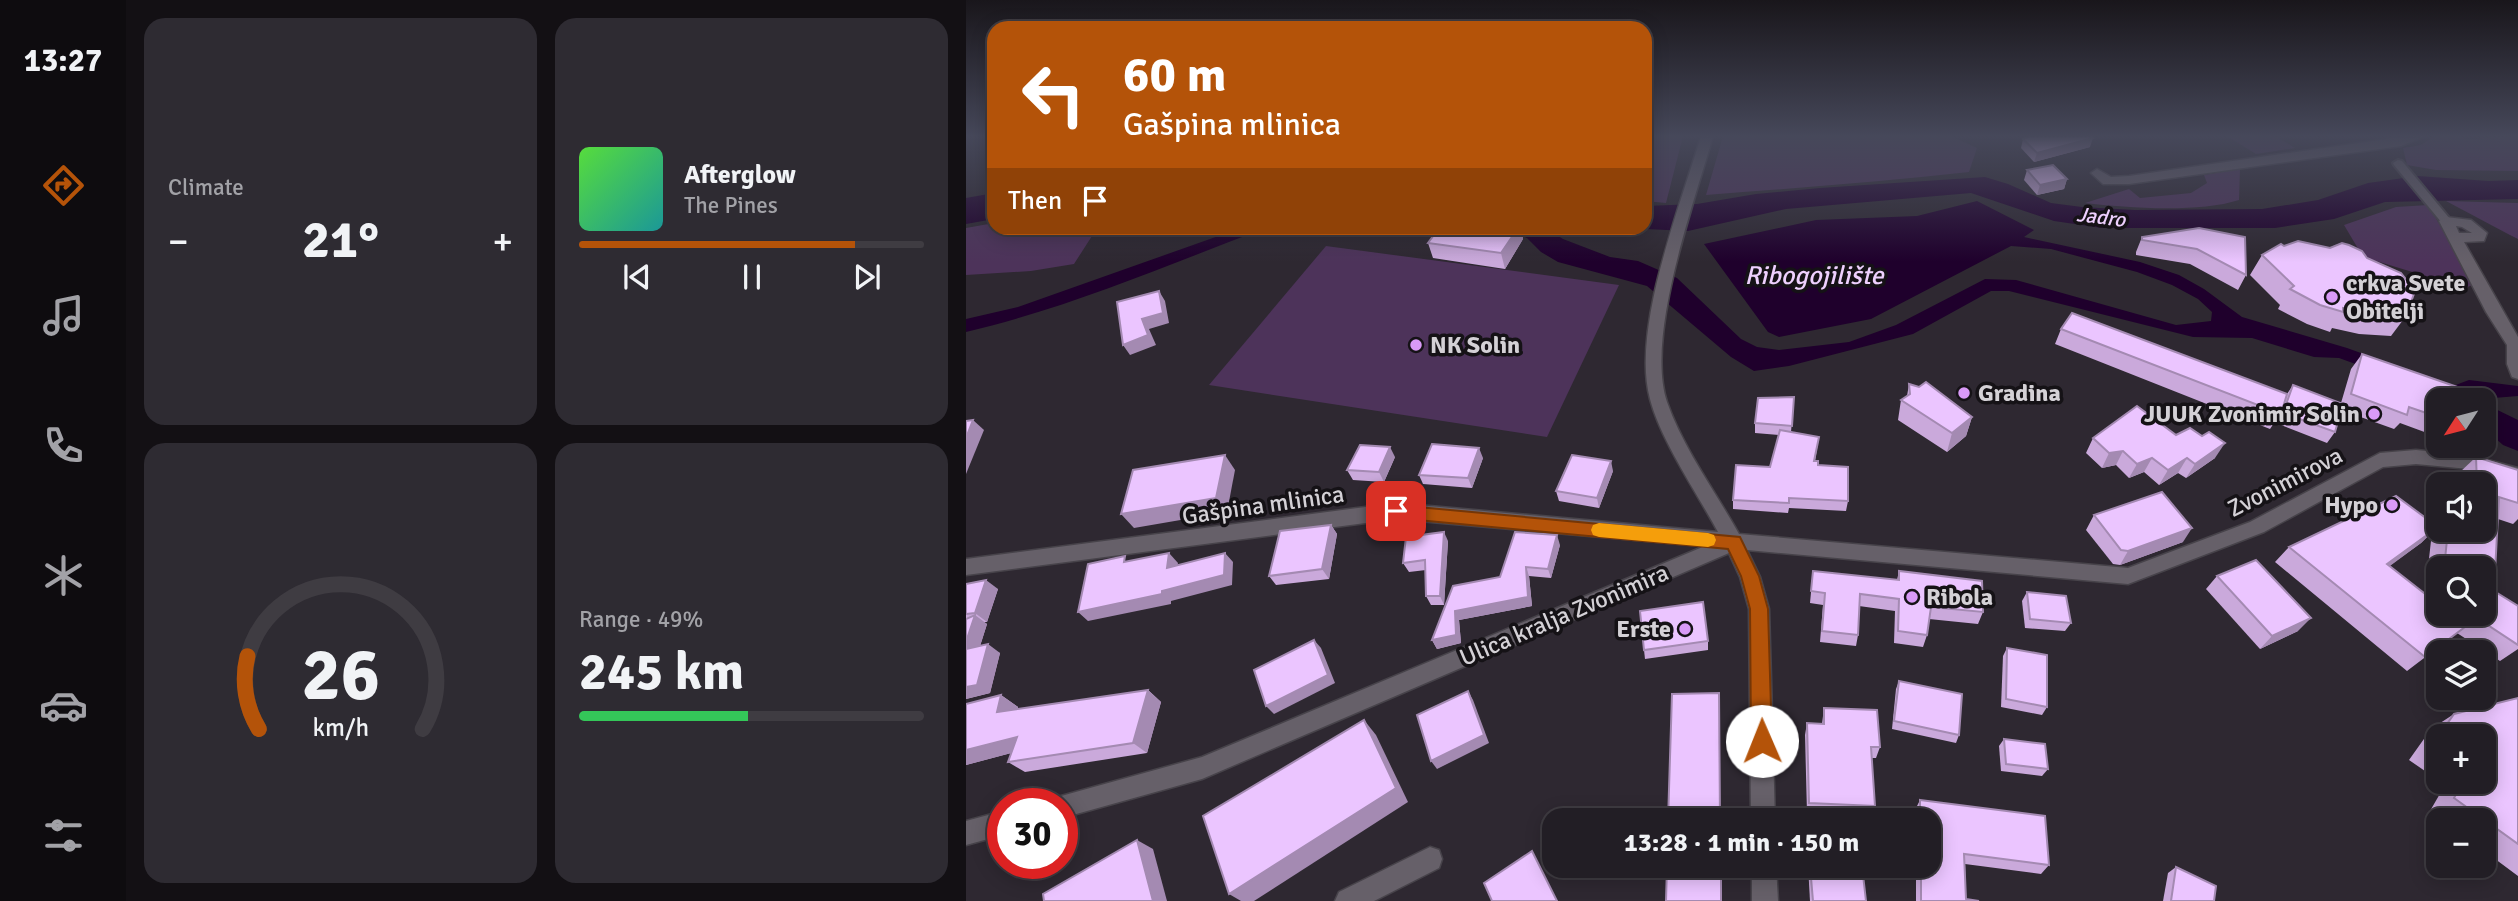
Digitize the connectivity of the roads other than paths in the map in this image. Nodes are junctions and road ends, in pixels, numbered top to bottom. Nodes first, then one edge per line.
1 (1696, 178) edge
2 (2104, 178) edge
3 (2143, 178) edge
4 (2411, 178) edge
5 (2446, 221) junction
6 (2456, 237) junction
7 (2518, 373) edge
8 (2518, 475) edge
9 (1734, 542) junction
10 (966, 567) edge
11 (2128, 576) joint
12 (1078, 802) edge
13 (1763, 808) edge
14 (987, 827) edge
15 (966, 833) edge
16 (1430, 859) dead end
17 (1764, 878) edge
18 (1348, 901) edge
19 (1765, 901) edge

1 - 9 street
2 - 3 street
4 - 5 street
5 - 6 street
5 - 6 street
6 - 7 street
8 - 11 street, Zvonimirova
9 - 10 street, Gašpina mlinica
9 - 11 street, Ulica kralja Zvonimira
9 - 12 street, Ulica kralja Zvonimira
9 - 13 street
14 - 15 street
16 - 18 street
17 - 19 street

